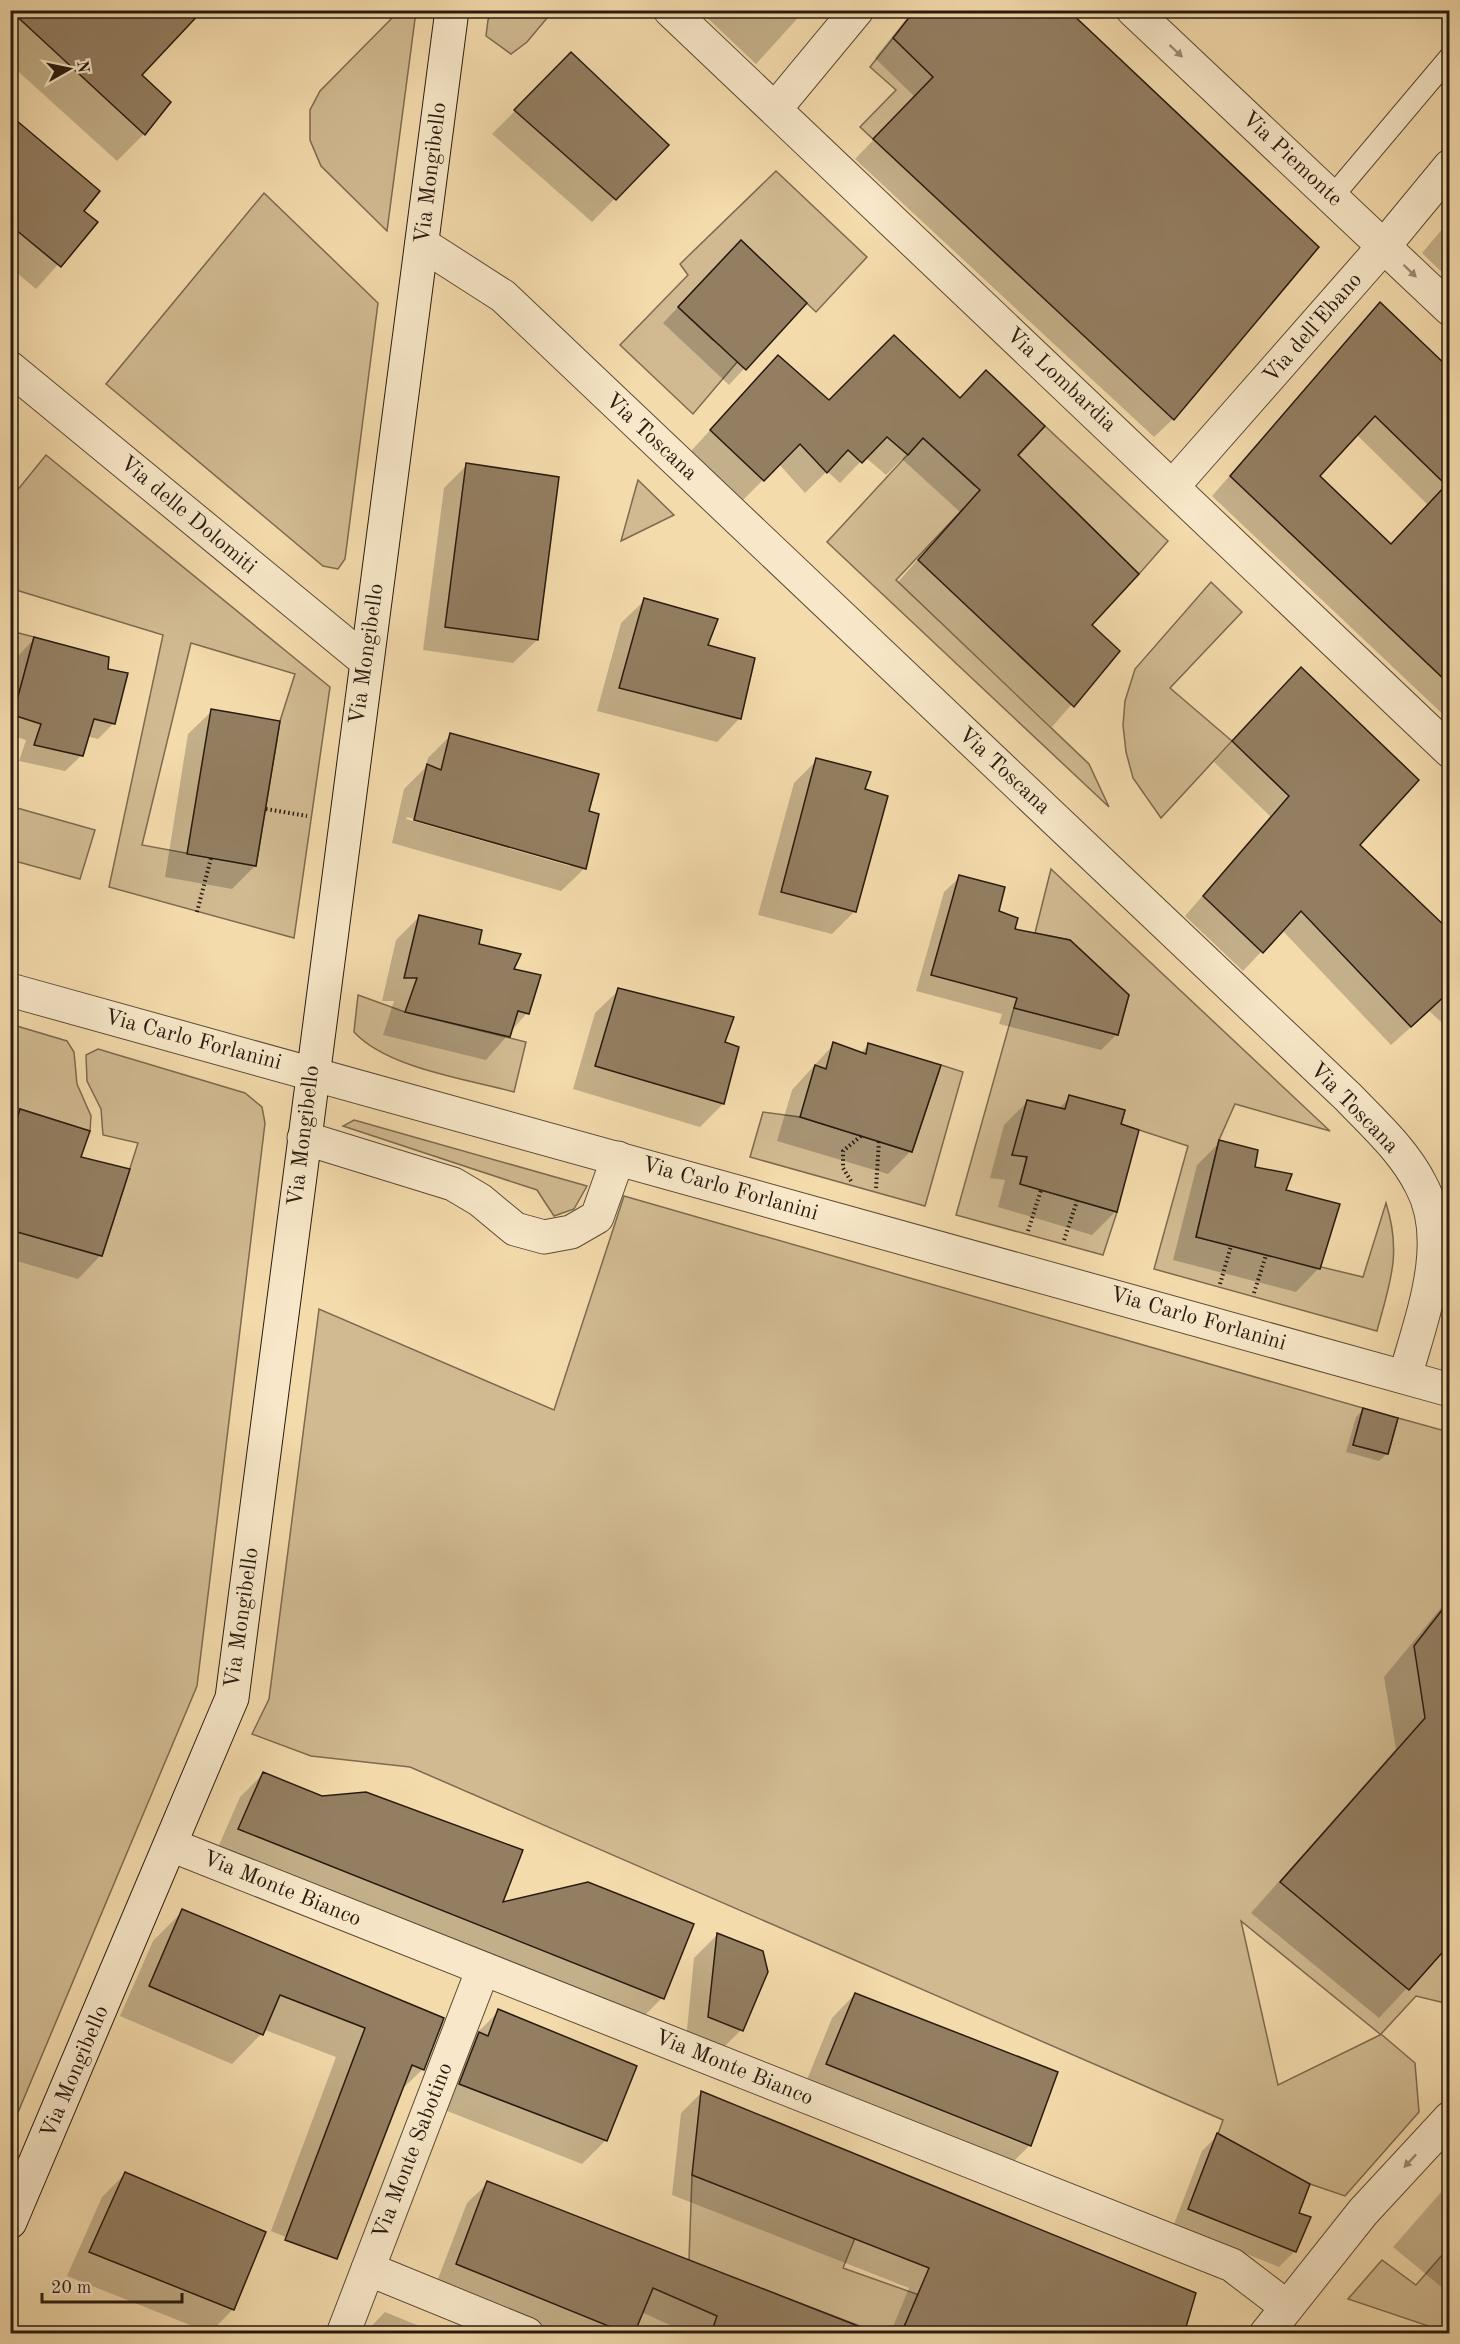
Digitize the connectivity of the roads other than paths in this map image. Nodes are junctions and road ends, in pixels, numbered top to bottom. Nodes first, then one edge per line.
1 (452, 10) edge
2 (670, 10) edge
3 (857, 10) edge
4 (1133, 10) edge
5 (1449, 57) edge
6 (775, 109) junction
7 (1449, 166) edge
8 (1332, 197) junction
9 (422, 244) junction
10 (1384, 246) junction
11 (1449, 309) edge
12 (10, 368) edge
13 (1173, 486) junction
14 (366, 661) junction
15 (1449, 751) edge
16 (10, 990) edge
17 (313, 1073) junction
18 (304, 1138) junction
19 (618, 1158) junction
20 (1406, 1377) junction
21 (1449, 1390) edge
22 (171, 1845) junction
23 (483, 1969) junction
24 (1449, 2118) edge
25 (13, 2209) edge
26 (368, 2269) junction
27 (1287, 2307) junction
28 (344, 2334) edge
29 (527, 2334) edge
30 (1266, 2334) edge

1 - 9 street, Via Mongibello
2 - 6 street, Via Lombardia
3 - 6 street
4 -> 8 street, Via Piemonte
5 - 8 lane
6 - 13 street, Via Lombardia
7 - 10 street, Via dell'Ebano
8 - 10 street, Via Piemonte
9 - 14 street, Via Mongibello
9 - 20 street, Via Toscana
10 -> 11 street, Via Piemonte
10 - 13 street, Via dell'Ebano
12 - 14 street, Via delle Dolomiti
13 - 15 street, Via Lombardia
14 - 17 street, Via Mongibello
16 - 17 street, Via Carlo Forlanini
17 - 18 street, Via Mongibello
17 - 19 street, Via Carlo Forlanini
18 - 19 street
18 - 22 street, Via Mongibello
19 - 20 street, Via Carlo Forlanini
20 - 21 street, Via Carlo Forlanini
22 - 23 street, Via Monte Bianco
22 - 25 street, Via Mongibello
23 - 26 street, Via Monte Sabotino
23 - 27 street, Via Monte Bianco
24 -> 27 street
26 - 28 street, Via Monte Sabotino
26 - 29 street
27 - 30 street

